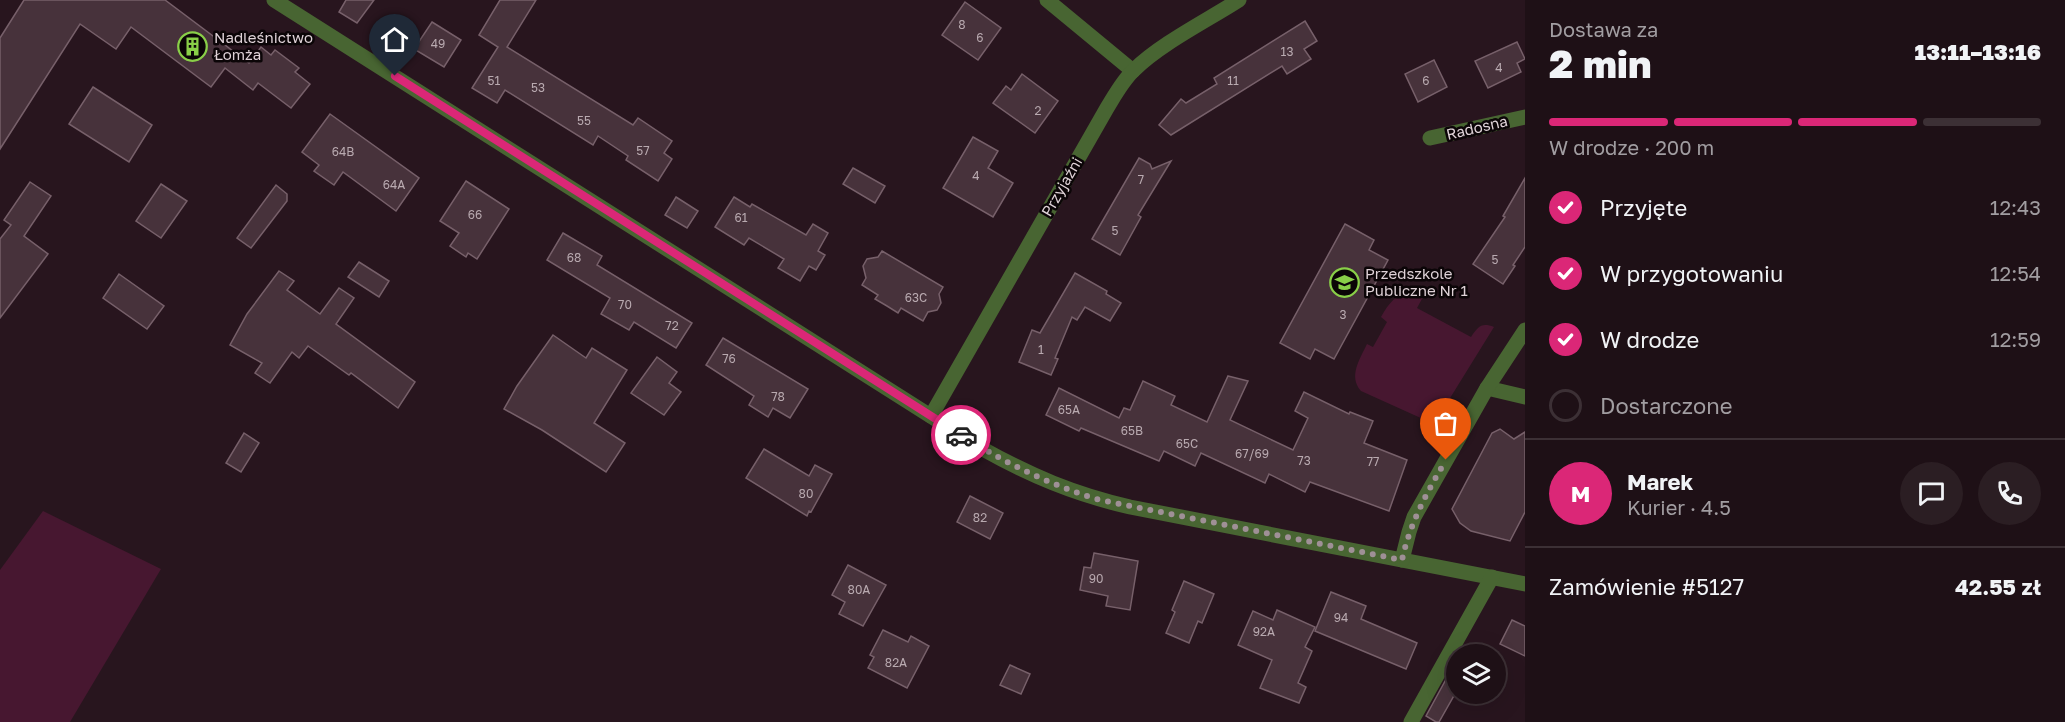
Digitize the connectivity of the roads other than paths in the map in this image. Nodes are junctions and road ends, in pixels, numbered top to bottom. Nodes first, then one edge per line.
1 (274, 0) edge
2 (1047, 0) edge
3 (1239, 0) edge
4 (1133, 71) junction
5 (1525, 117) edge
6 (1430, 138) dead end
7 (1525, 330) edge
8 (1487, 388) junction
9 (1525, 397) edge
10 (931, 416) junction
11 (1402, 560) junction
12 (1492, 577) junction
13 (1525, 584) edge
14 (1411, 722) edge

1 - 10 street
2 - 4 street
3 - 4 street, Przyjaźni
4 - 10 street, Przyjaźni
5 - 6 street, Radosna
7 - 8 street
8 - 9 street
8 - 11 street
10 - 11 street
11 - 12 street
12 - 13 street
12 - 14 street

